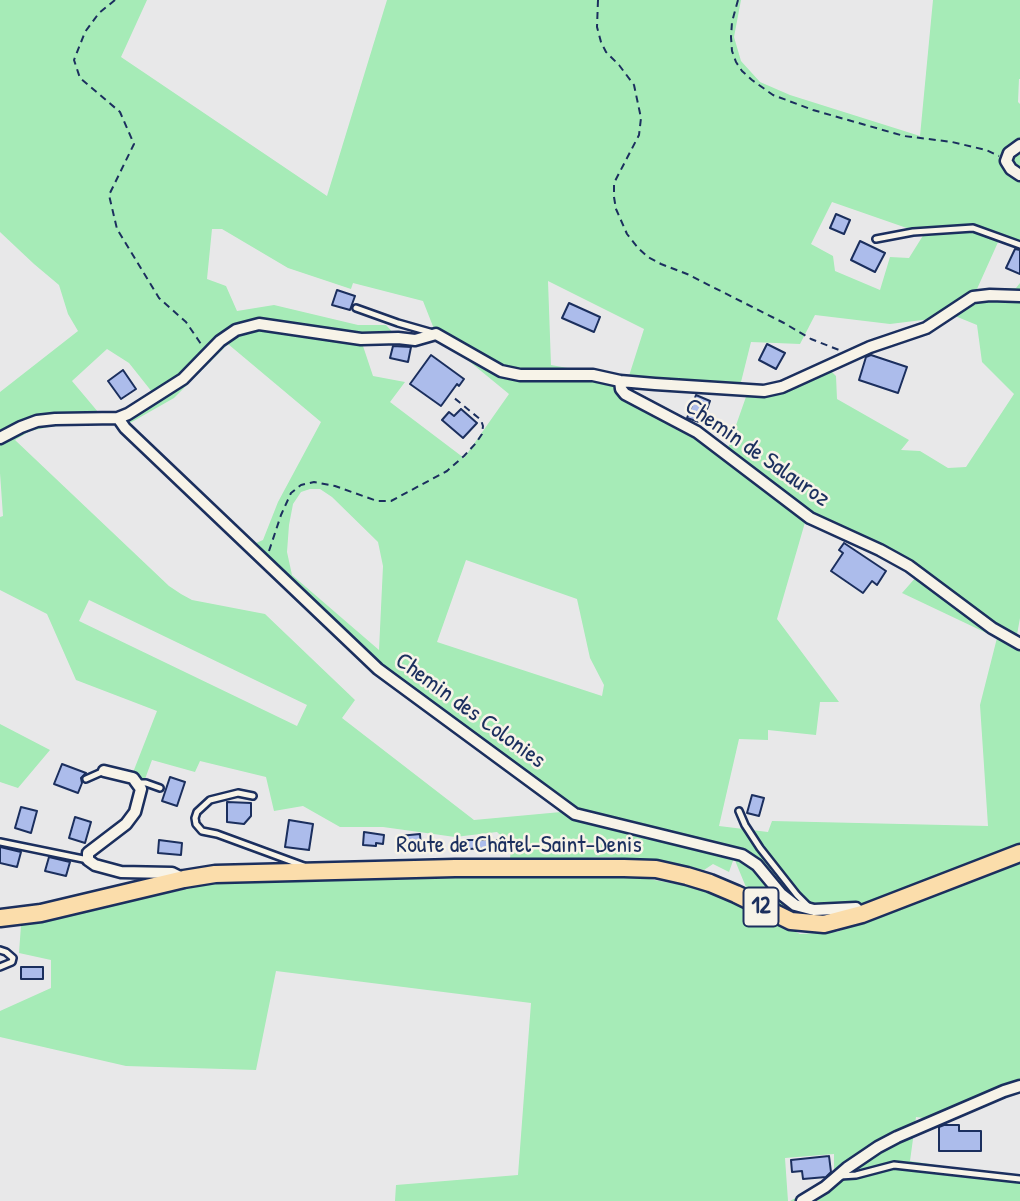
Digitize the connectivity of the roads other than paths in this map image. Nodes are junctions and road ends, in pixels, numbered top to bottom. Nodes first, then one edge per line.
1 (1020, 145) edge
2 (1020, 175) edge
3 (876, 239) dead end
4 (1020, 245) edge
5 (1020, 296) edge
6 (356, 308) dead end
7 (436, 334) junction
8 (620, 381) junction
9 (118, 418) junction
10 (0, 438) edge
11 (1020, 644) edge
12 (104, 771) joint
13 (86, 779) dead end
14 (137, 783) junction
15 (160, 788) dead end
16 (253, 796) dead end
17 (739, 811) dead end
18 (0, 842) edge
19 (1020, 853) edge
20 (88, 860) junction
21 (317, 871) junction
22 (184, 879) junction
23 (812, 910) junction
24 (862, 914) junction
25 (0, 918) edge
26 (0, 950) edge
27 (0, 967) edge
28 (1020, 1086) edge
29 (837, 1176) junction
30 (1020, 1179) edge
31 (802, 1201) edge

1 - 2 street
3 - 4 lane
5 - 8 street
6 - 7 lane
7 - 8 street
7 - 9 street
8 - 11 street, Chemin de Salauroz
9 - 10 street
9 - 23 street, Chemin des Colonies
12 - 13 lane
12 - 14 street
14 - 15 lane
14 - 20 street
16 - 21 lane
17 - 23 lane
18 - 20 lane
19 - 24 main road, Route de Châtel-Saint-Denis / 12
20 - 22 street
21 - 22 main road, Route de Châtel-Saint-Denis / 12
21 - 24 main road, Route de Châtel-Saint-Denis / 12
22 - 25 main road, Route de Châtel-Saint-Denis / 12
23 - 24 street, Chemin des Colonies
26 - 27 lane
28 - 29 street
29 - 30 lane
29 - 31 street

